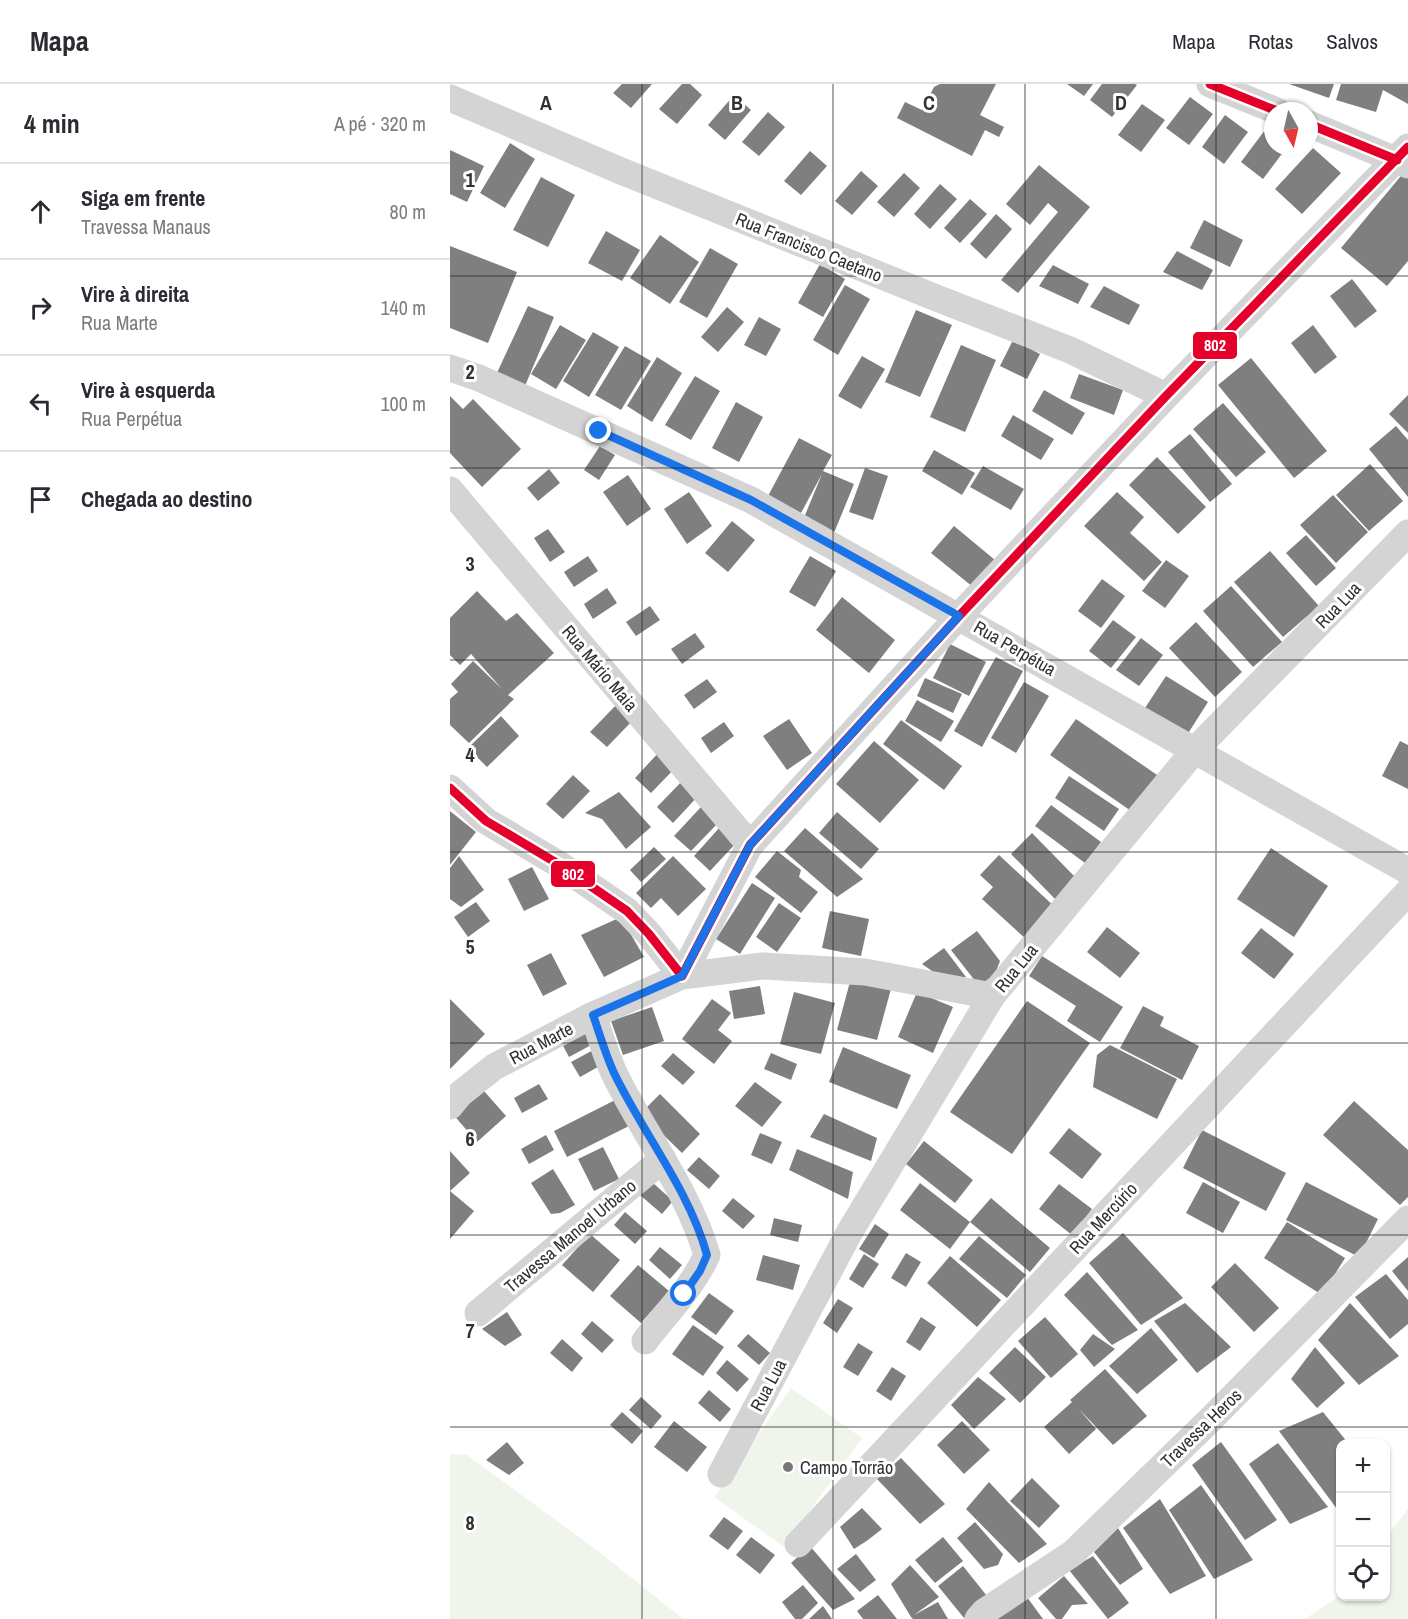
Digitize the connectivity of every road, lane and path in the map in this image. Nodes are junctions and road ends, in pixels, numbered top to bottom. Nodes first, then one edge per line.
1 (1210, 84) edge
2 (450, 98) edge
3 (1264, 106) edge
4 (1318, 127) edge
5 (1404, 157) edge
6 (450, 368) edge
7 (1166, 396) junction
8 (450, 490) edge
9 (1408, 533) edge
10 (959, 616) junction
11 (1194, 751) junction
12 (450, 788) edge
13 (750, 845) junction
14 (1408, 872) edge
15 (1408, 892) edge
16 (682, 976) junction
17 (992, 996) junction
18 (593, 1015) junction
19 (450, 1106) edge
20 (663, 1159) junction
21 (1408, 1218) edge
22 (478, 1313) dead end
23 (645, 1341) dead end
24 (721, 1474) dead end
25 (798, 1544) dead end
26 (978, 1619) edge

1 - 3 street
2 - 7 street, Rua Francisco Caetano
4 - 5 street
5 - 7 street
6 - 10 street, Rua Perpétua
7 - 10 street
8 - 13 street, Rua Mário Maia
9 - 11 street, Rua Lua
10 - 11 street, Rua Perpétua
10 - 13 street
11 - 14 street, Rua Perpétua
11 - 17 street, Rua Lua
12 - 16 street
13 - 16 street
15 - 25 street, Rua Mercúrio
16 - 17 street, Rua Marte
16 - 18 street, Rua Marte
17 - 24 street, Rua Lua
18 - 19 street, Rua Marte
18 - 20 street
20 - 22 street, Travessa Manoel Urbano
20 - 23 street
21 - 26 street, Travessa Heros

